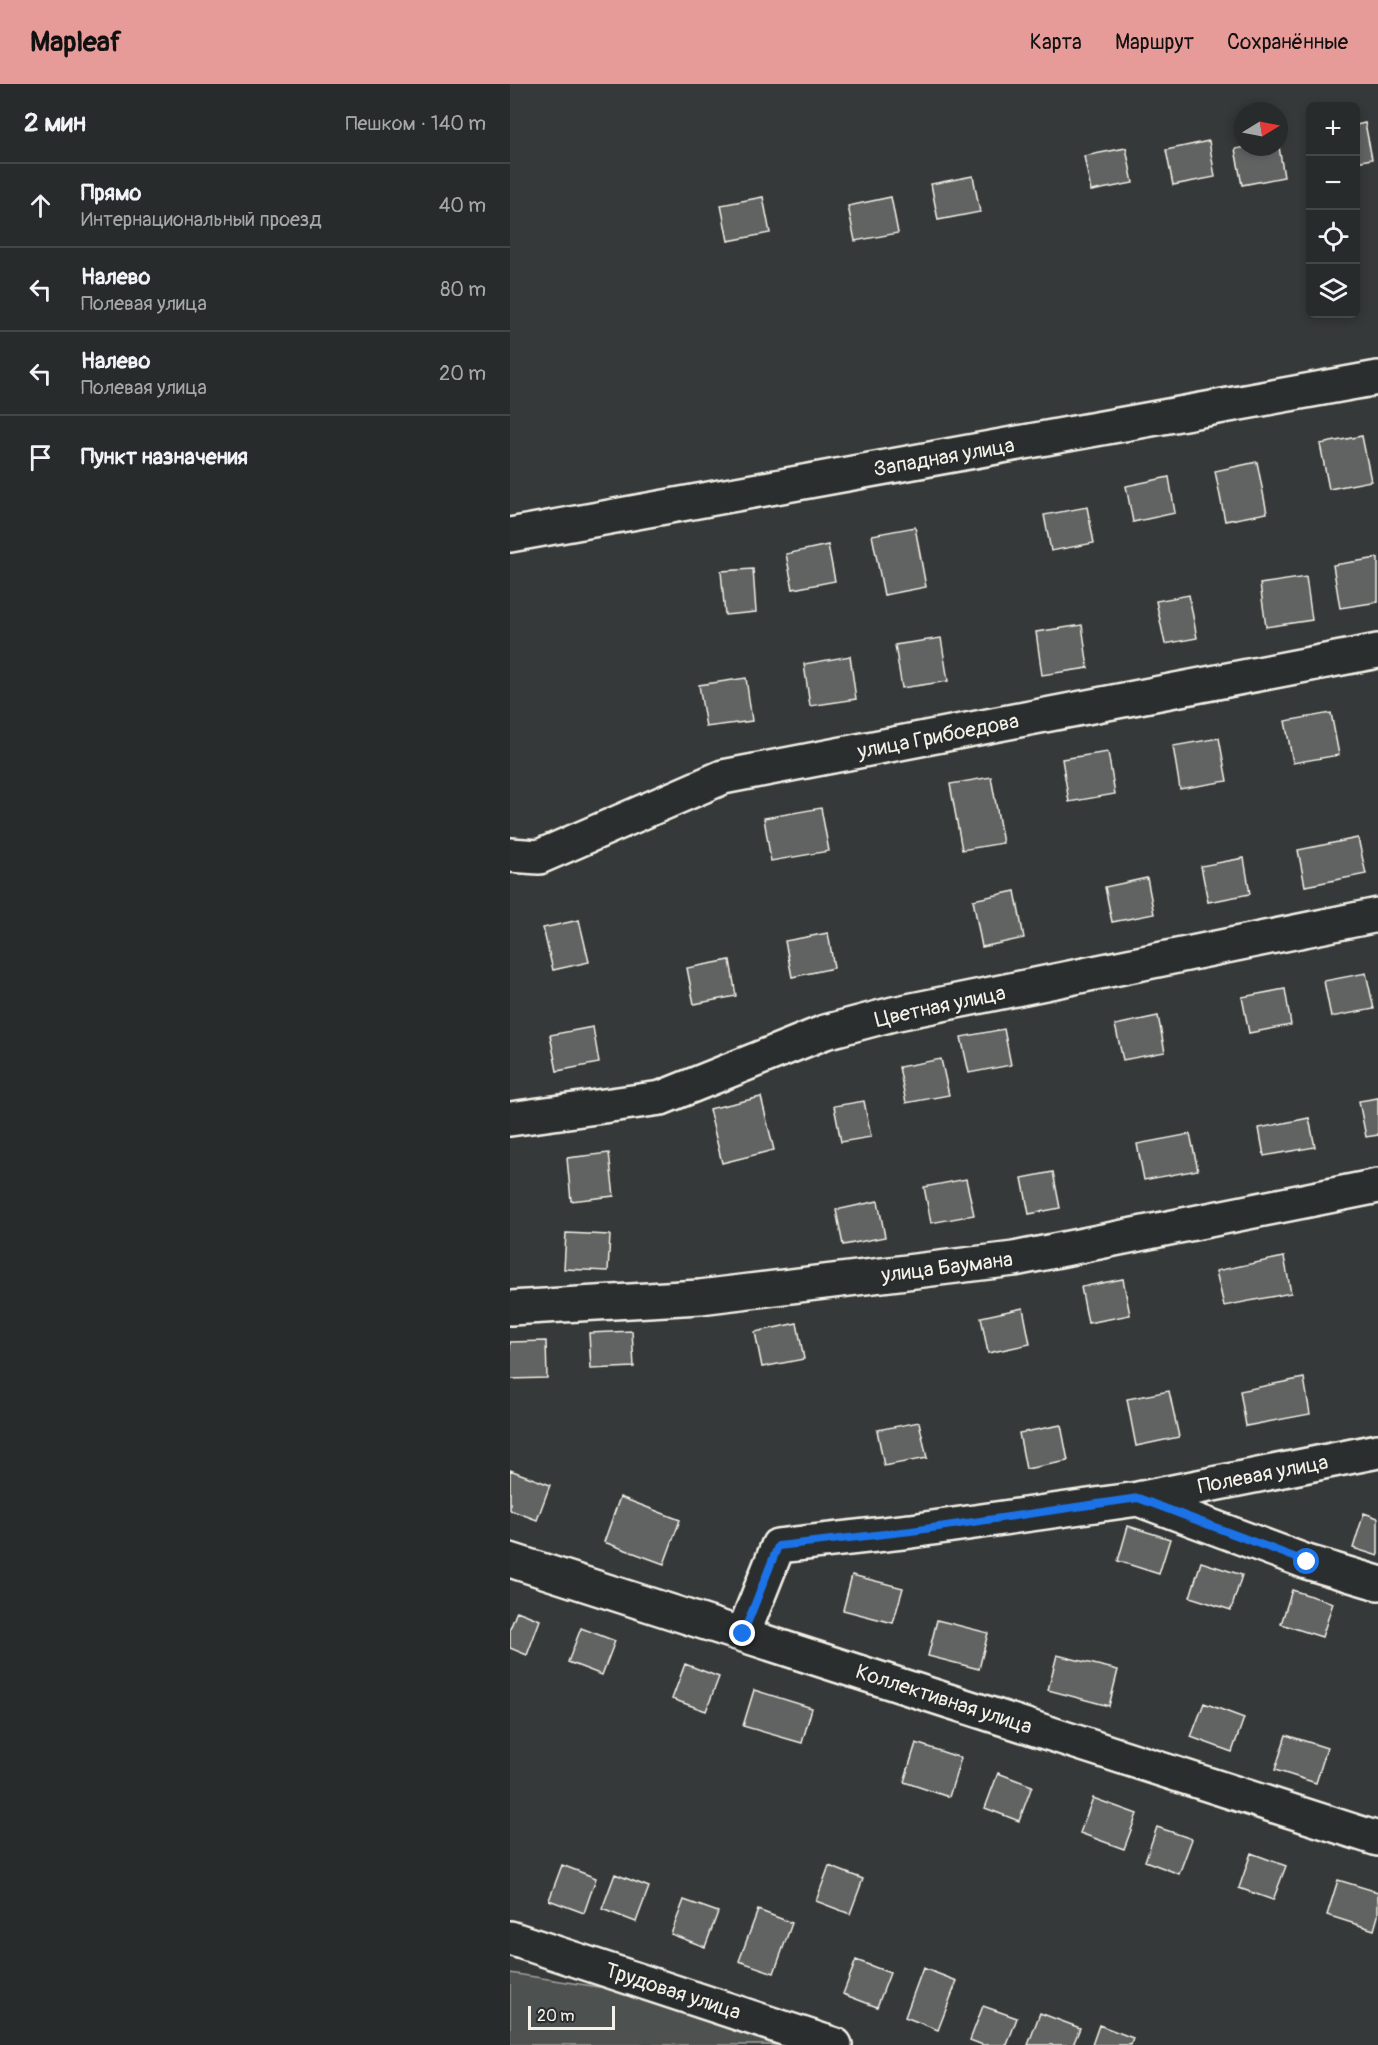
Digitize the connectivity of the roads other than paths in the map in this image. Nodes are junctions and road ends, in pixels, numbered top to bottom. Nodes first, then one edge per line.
1 (1378, 378) edge
2 (510, 535) edge
3 (1378, 651) edge
4 (510, 855) edge
5 (1378, 915) edge
6 (510, 1119) edge
7 (1378, 1186) edge
8 (510, 1308) edge
9 (1378, 1451) edge
10 (1138, 1498) junction
11 (510, 1560) edge
12 (1378, 1583) edge
13 (743, 1634) junction
14 (1378, 1839) edge
15 (510, 1938) edge
16 (836, 2045) edge

1 - 2 street, Западная улица
3 - 4 street, улица Грибоедова
5 - 6 street, Цветная улица
7 - 8 street, улица Баумана
9 - 10 street, Полевая улица
10 - 12 street
10 - 13 street, Полевая улица
11 - 13 street, Коллективная улица
13 - 14 street, Коллективная улица
15 - 16 street, Трудовая улица

